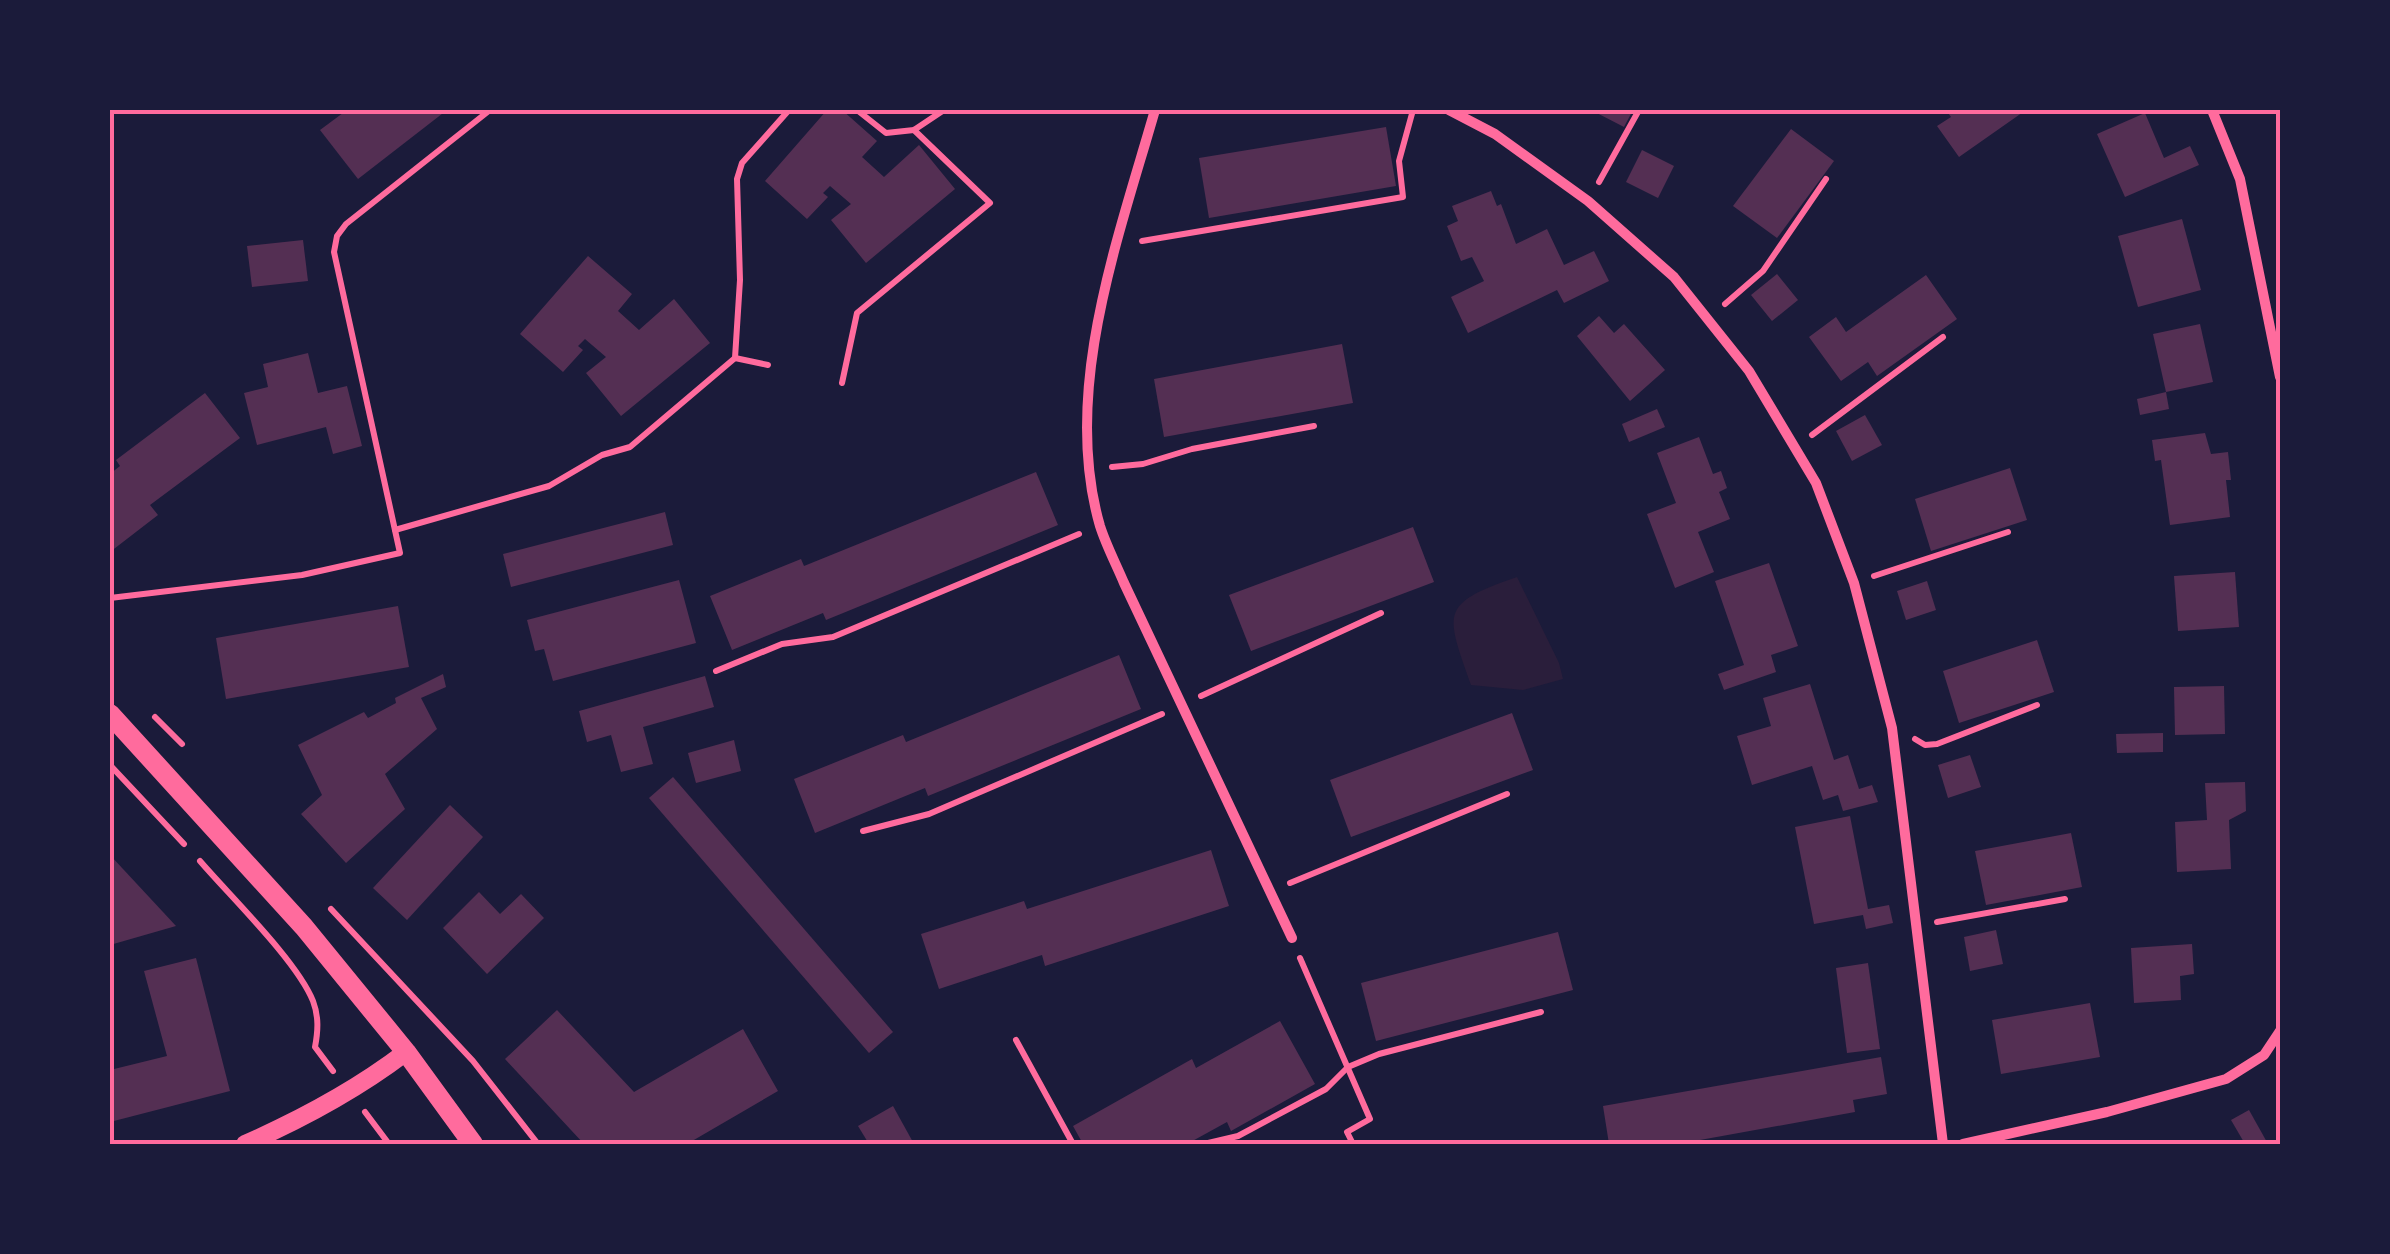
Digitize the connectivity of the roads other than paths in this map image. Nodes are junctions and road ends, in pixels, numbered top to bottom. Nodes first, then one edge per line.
1 (1155, 110) edge
2 (1449, 110) edge
3 (2212, 110) edge
4 (2280, 377) edge
5 (110, 714) edge
6 (1292, 938) road end
7 (2280, 1031) edge
8 (406, 1052) junction
9 (244, 1144) edge
10 (473, 1144) edge
11 (1943, 1144) edge
12 (1963, 1144) edge

1 - 6 street
2 - 11 street
3 - 4 street
5 - 8 main road
7 - 12 street
8 - 9 street
8 - 10 main road

